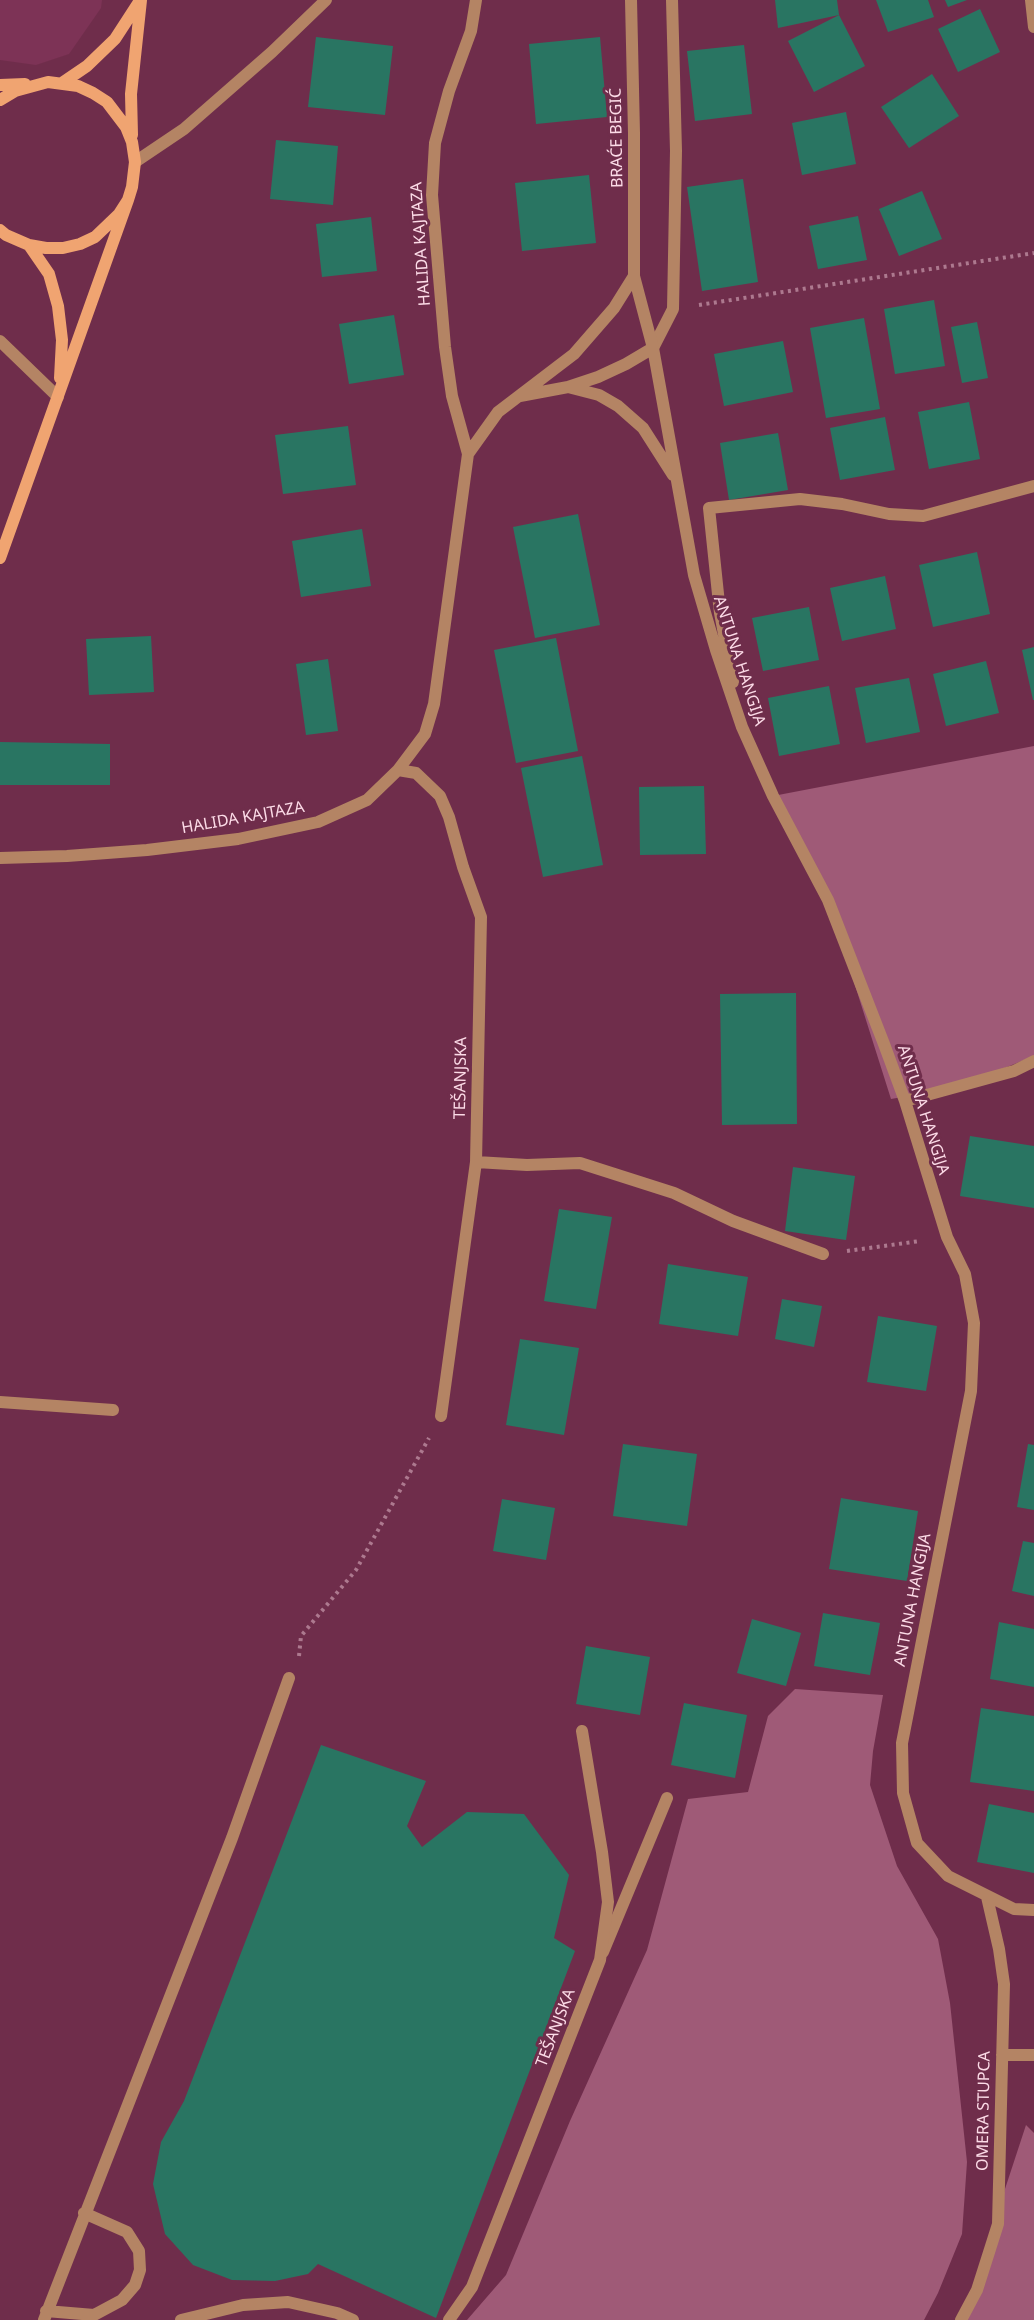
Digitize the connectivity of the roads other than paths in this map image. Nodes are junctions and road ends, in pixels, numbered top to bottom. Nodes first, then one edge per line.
1 (141, 0) edge
2 (326, 0) edge
3 (476, 0) edge
4 (631, 0) edge
5 (672, 0) edge
6 (1031, 0) edge
7 (1034, 27) edge
8 (62, 83) junction
9 (32, 84) junction
10 (0, 85) edge
11 (0, 100) edge
12 (132, 142) junction
13 (135, 162) junction
14 (128, 200) junction
15 (0, 230) edge
16 (29, 245) junction
17 (634, 276) junction
18 (0, 341) edge
19 (653, 348) junction
20 (568, 387) junction
21 (59, 394) junction
22 (516, 397) junction
23 (468, 454) junction
24 (676, 481) junction
25 (1034, 486) edge
26 (0, 558) edge
27 (742, 727) junction
28 (398, 770) junction
29 (0, 858) edge
30 (1034, 1061) edge
31 (905, 1101) junction
32 (476, 1162) junction
33 (823, 1254) road end
34 (0, 1402) edge
35 (113, 1410) dead end
36 (441, 1416) road end
37 (289, 1678) road end
38 (582, 1731) dead end
39 (667, 1798) dead end
40 (987, 1897) junction
41 (1034, 1910) edge
42 (600, 1960) junction
43 (1002, 2055) junction
44 (1034, 2055) edge
45 (84, 2212) junction
46 (45, 2316) edge
47 (181, 2320) edge
48 (353, 2320) edge
49 (449, 2320) edge
50 (960, 2320) edge

1 - 8 main road
1 - 12 main road
2 - 13 street
3 - 23 street, HALIDA KAJTAZA
4 - 17 street, BRAĆE BEGIĆ
5 - 19 street
6 - 7 street
8 - 9 main road
8 - 12 main road
9 - 10 main road
9 - 11 main road
12 - 13 main road
13 - 14 main road
14 - 16 main road
14 - 21 main road
15 - 16 main road
16 - 21 main road
17 - 19 street, ANTUNA HANGIJA
17 - 22 street, HALIDA KAJTAZA
18 - 21 street
19 - 20 street
19 - 24 street, ANTUNA HANGIJA
20 - 22 street
20 - 24 street
21 - 26 main road
22 - 23 street, HALIDA KAJTAZA
23 - 28 street, HALIDA KAJTAZA
24 - 27 street, ANTUNA HANGIJA
25 - 27 street
27 - 31 street, ANTUNA HANGIJA
28 - 29 street, HALIDA KAJTAZA
28 - 32 street, TEŠANJSKA
30 - 31 street
31 - 40 street, ANTUNA HANGIJA
32 - 33 street
32 - 36 street, TEŠANJSKA
34 - 35 street
37 - 45 street
38 - 42 street, TEŠANJSKA
39 - 42 street
40 - 41 street, ANTUNA HANGIJA
40 - 43 street, OMERA STUPCA
42 - 49 street, TEŠANJSKA
43 - 44 street
43 - 50 street, OMERA STUPCA
45 - 46 street
45 - 46 street
47 - 48 street

